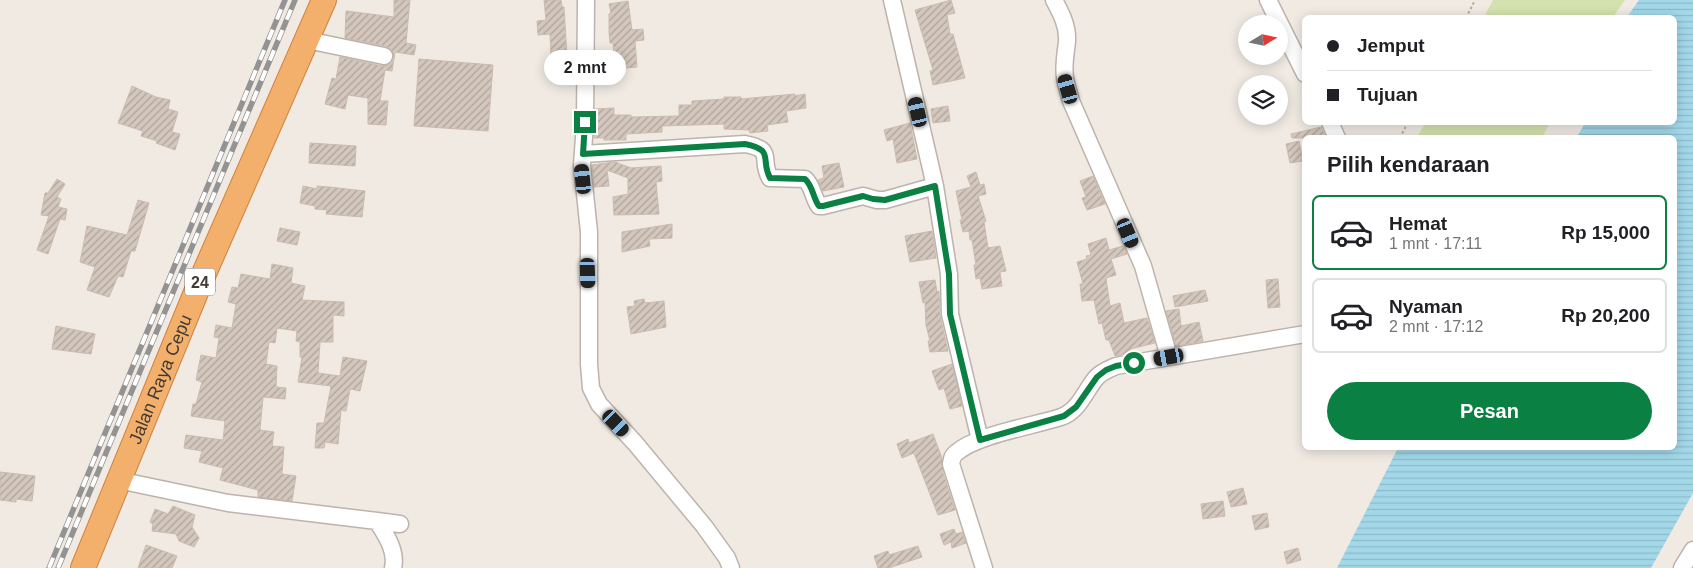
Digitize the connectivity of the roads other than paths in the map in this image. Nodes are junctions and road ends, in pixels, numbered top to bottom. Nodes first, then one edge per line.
1 (324, 0) edge
2 (586, 0) edge
3 (892, 0) edge
4 (1054, 0) edge
5 (1268, 0) edge
6 (307, 40) junction
7 (384, 56) dead end
8 (1302, 68) edge
9 (583, 154) junction
10 (935, 186) junction
11 (1302, 335) edge
12 (1169, 357) junction
13 (980, 440) junction
14 (118, 480) junction
15 (377, 521) junction
16 (400, 524) dead end
17 (1693, 550) edge
18 (83, 568) edge
19 (393, 568) edge
20 (731, 568) edge
21 (984, 568) edge
22 (1682, 568) edge

1 - 6 highway, Jalan Raya Cepu / 24
2 - 9 street
3 - 10 street
4 - 12 street
5 - 8 street
6 - 7 street
6 - 14 highway, Jalan Raya Cepu / 24
9 - 10 street
9 - 20 street
10 - 13 street
11 - 12 street
12 - 13 street
13 - 21 street
14 - 15 street
14 - 18 highway, Jalan Raya Cepu / 24
15 - 16 street
15 - 19 street
17 - 22 street

